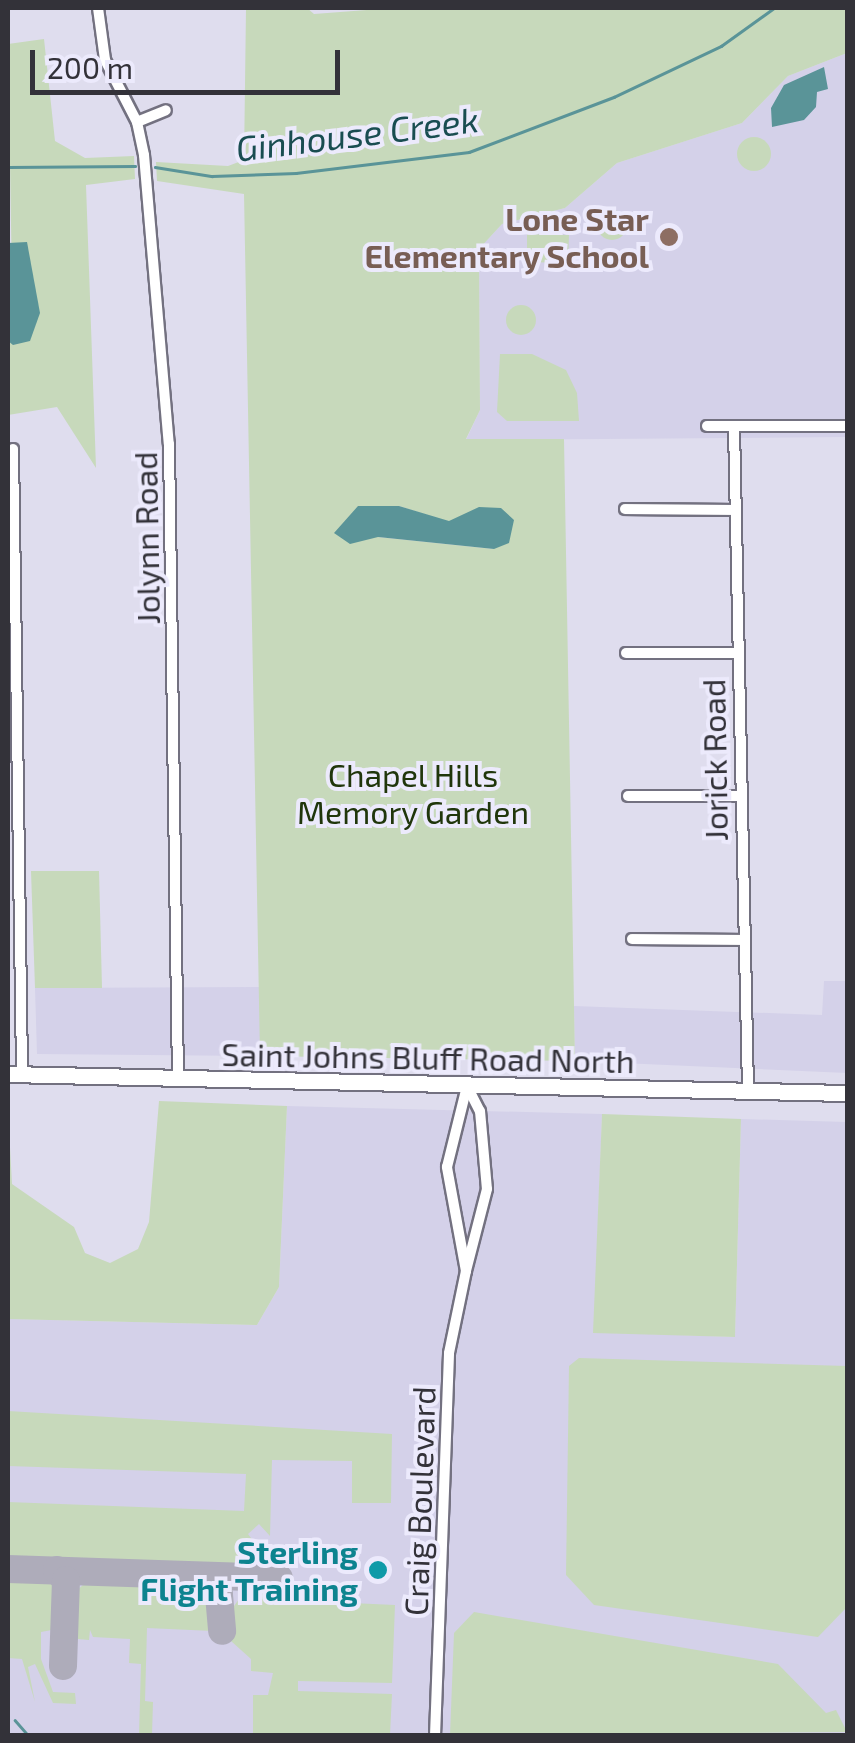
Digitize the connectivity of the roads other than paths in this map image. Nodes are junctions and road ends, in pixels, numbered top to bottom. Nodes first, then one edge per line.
1 (98, 8) edge
2 (166, 110) dead end
3 (137, 122) junction
4 (707, 426) dead end
5 (848, 426) edge
6 (734, 427) junction
7 (12, 449) dead end
8 (625, 510) dead end
9 (734, 510) junction
10 (626, 653) dead end
11 (737, 654) junction
12 (628, 796) dead end
13 (740, 796) junction
14 (632, 939) dead end
15 (743, 940) junction
16 (15, 1074) edge
17 (178, 1078) junction
18 (467, 1086) junction
19 (748, 1092) junction
20 (848, 1093) edge
21 (466, 1271) junction
22 (435, 1736) edge

1 - 3 street, Jolynn Road
2 - 3 street
3 - 17 street, Jolynn Road
4 - 6 street
5 - 6 street
6 - 9 street, Jorick Road
7 - 16 street
8 - 9 street
9 - 11 street, Jorick Road
10 - 11 street
11 - 13 street, Jorick Road
12 - 13 street
13 - 15 street, Jorick Road
14 - 15 street
15 - 19 street, Jorick Road
16 - 17 main road, Saint Johns Bluff Road North
17 - 18 main road, Saint Johns Bluff Road North
18 - 19 main road, Saint Johns Bluff Road North
18 - 21 street, Craig Boulevard
18 - 21 street, Craig Boulevard
19 - 20 main road, Saint Johns Bluff Road North
21 - 22 street, Craig Boulevard

